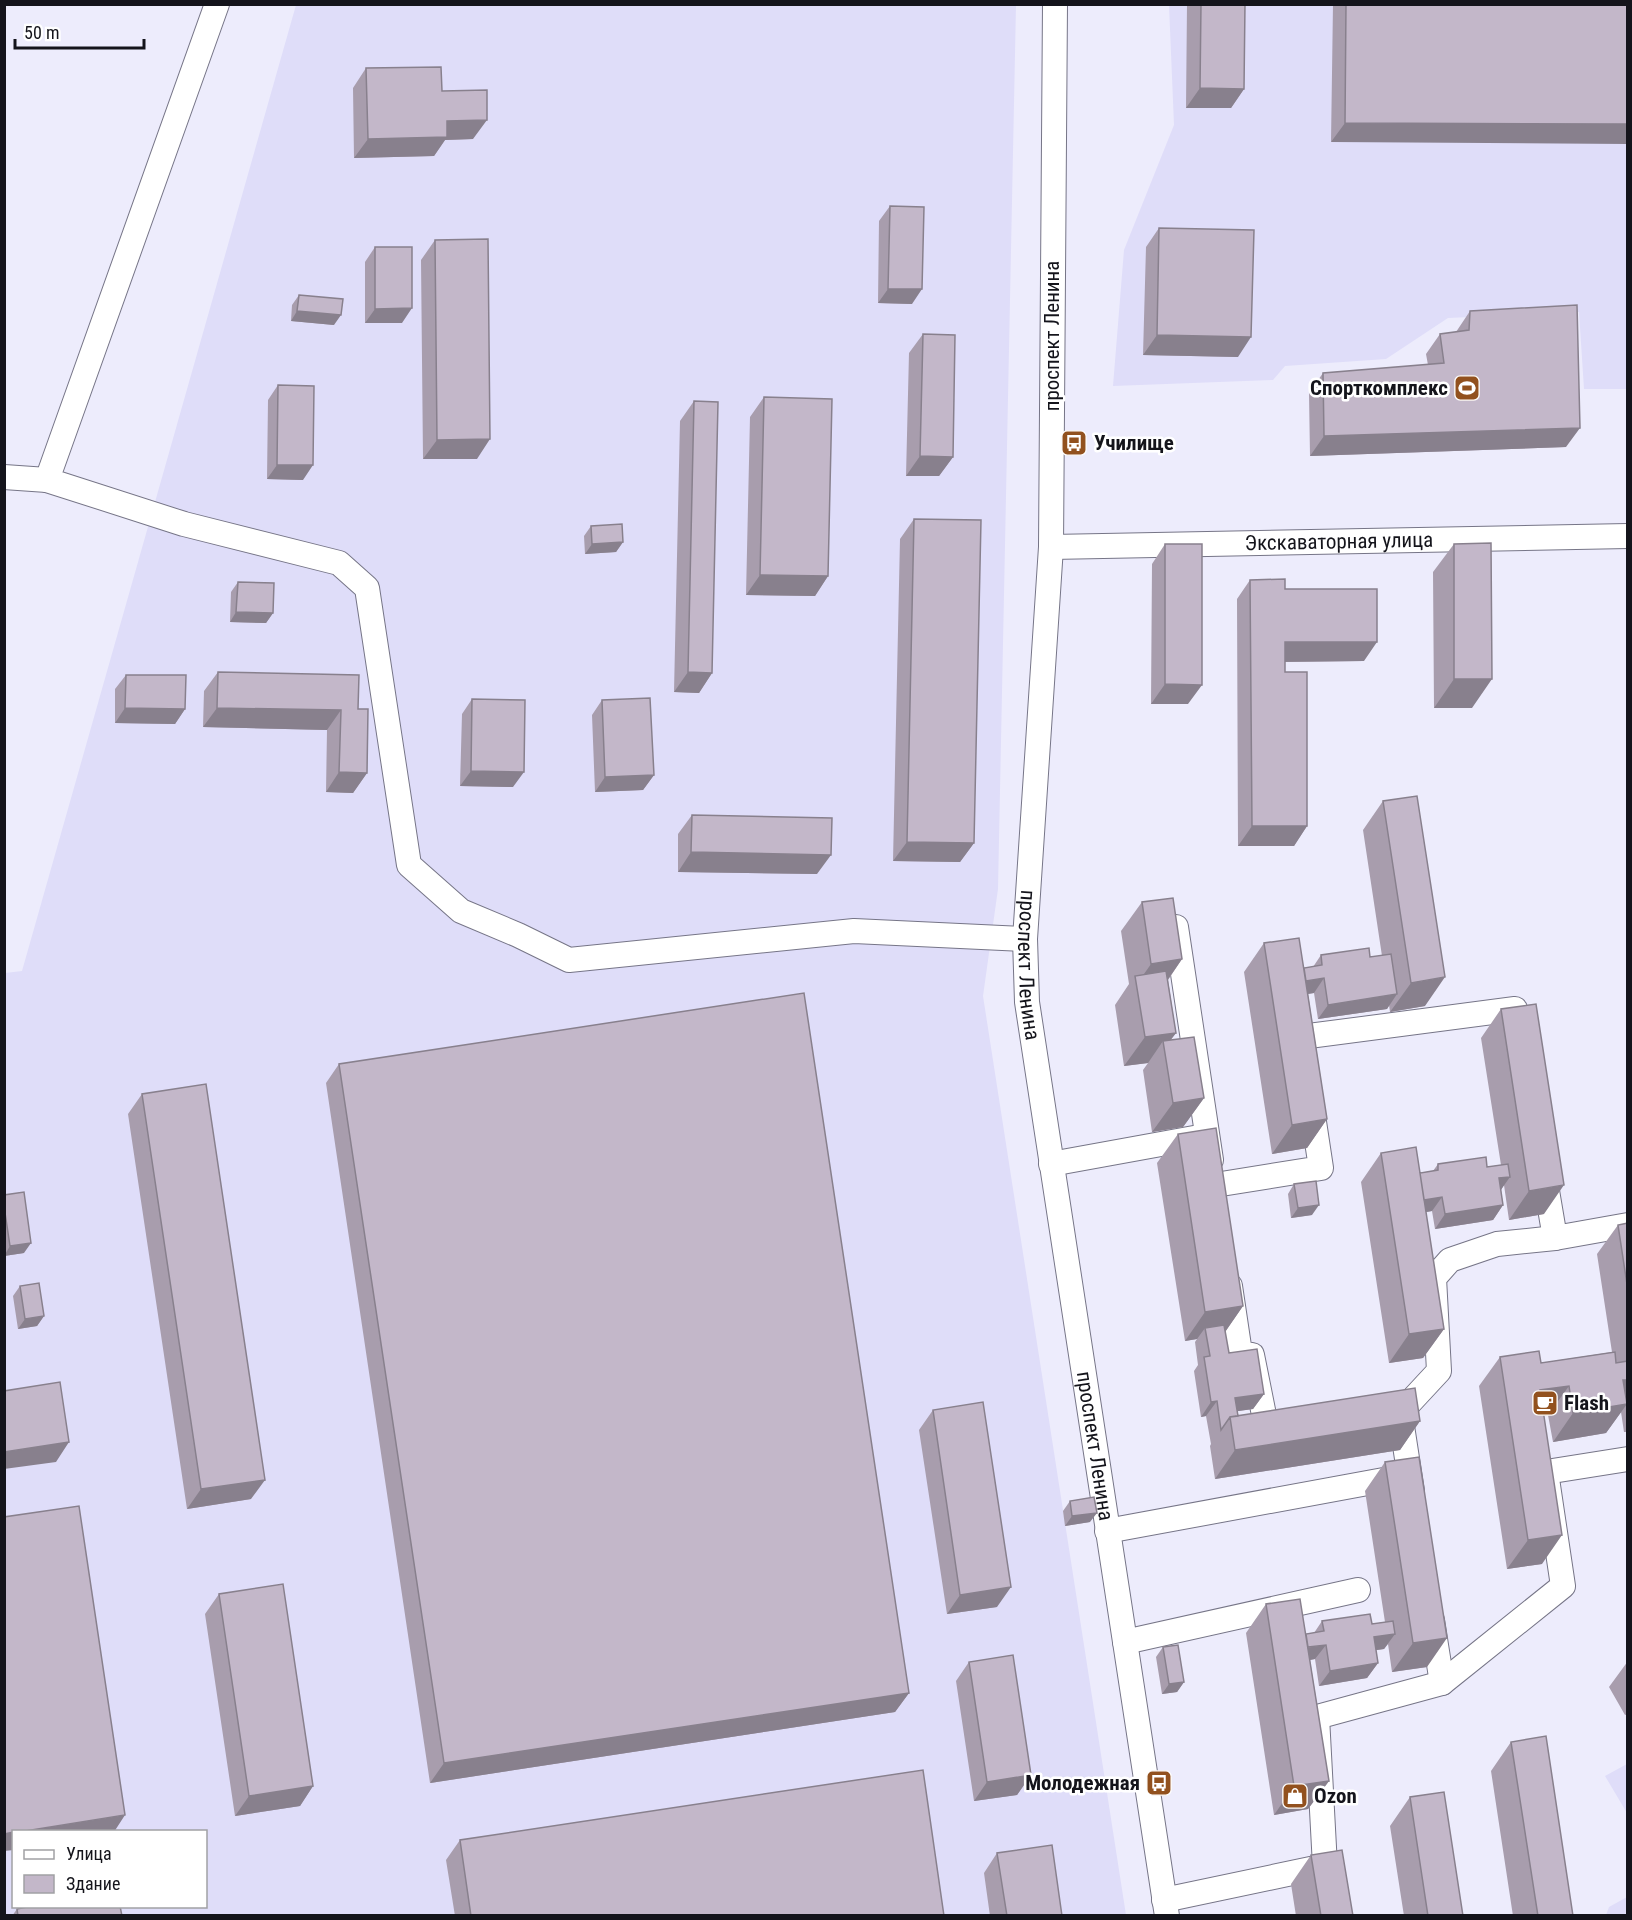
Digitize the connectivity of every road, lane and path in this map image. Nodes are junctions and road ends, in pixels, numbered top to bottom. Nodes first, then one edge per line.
1 (217, 4) edge
2 (1054, 4) edge
3 (4, 477) edge
4 (47, 480) junction
5 (1628, 536) edge
6 (1051, 547) junction
7 (1175, 922) edge
8 (1025, 939) junction
9 (1521, 1043) edge
10 (1208, 1135) junction
11 (1539, 1147) edge
12 (1051, 1164) junction
13 (1628, 1226) edge
14 (1555, 1238) junction
15 (1227, 1263) edge
16 (1400, 1413) junction
17 (1367, 1419) edge
18 (1301, 1429) edge
19 (1628, 1459) edge
20 (1410, 1476) junction
21 (1415, 1510) edge
22 (1107, 1531) junction
23 (1358, 1590) dead end
24 (1430, 1602) edge
25 (1125, 1642) junction
26 (1442, 1683) junction
27 (1325, 1866) junction
28 (1166, 1908) edge
29 (1334, 1916) edge

1 - 4 street
2 - 6 street, проспект Ленина
3 - 4 street
4 - 8 street
5 - 6 street, Экскаваторная улица
6 - 8 street, проспект Ленина
7 - 10 street
8 - 12 street, проспект Ленина
9 - 10 street
10 - 12 street
11 - 14 street
12 - 22 street, проспект Ленина
13 - 14 street
14 - 16 street
15 - 18 street
16 - 17 street
16 - 20 street
19 - 26 street
20 - 21 street
20 - 22 street
22 - 25 street, проспект Ленина
23 - 25 street
24 - 26 street
25 - 28 street, проспект Ленина
26 - 27 street
27 - 28 street
27 - 29 street

